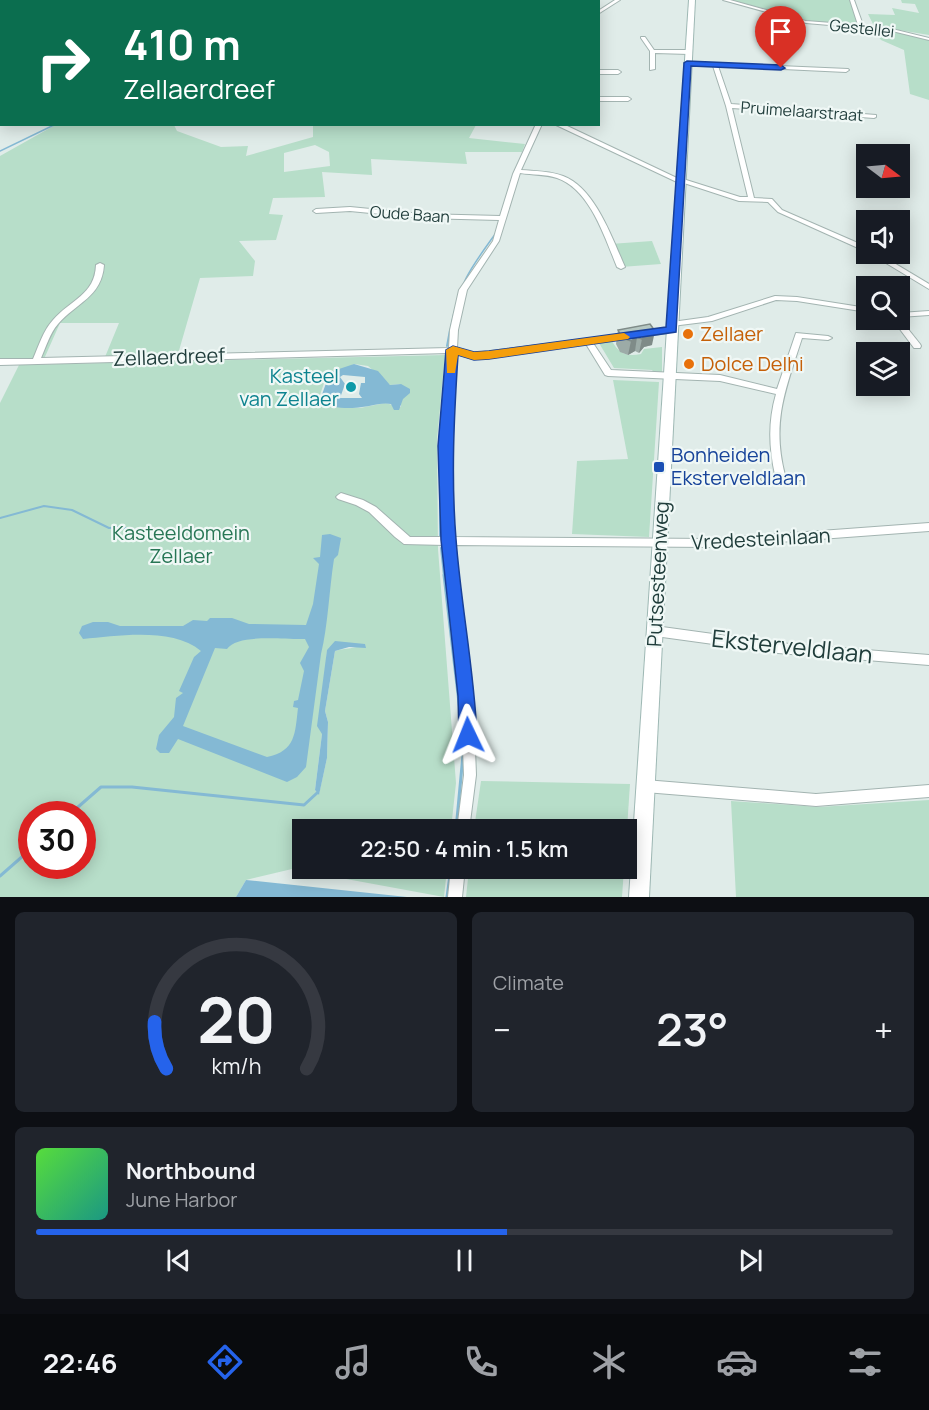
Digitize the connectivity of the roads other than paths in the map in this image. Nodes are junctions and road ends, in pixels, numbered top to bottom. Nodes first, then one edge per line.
1 (618, 0) edge
2 (692, 0) edge
3 (725, 0) edge
4 (852, 0) edge
5 (600, 12) edge
6 (861, 26) junction
7 (643, 38) dead end
8 (929, 39) edge
9 (653, 51) junction
10 (688, 52) junction
11 (687, 63) junction
12 (715, 65) junction
13 (652, 69) dead end
14 (846, 70) dead end
15 (600, 72) edge
16 (618, 72) dead end
17 (600, 99) edge
18 (628, 99) dead end
19 (729, 106) junction
20 (874, 116) dead end
21 (538, 126) edge
22 (560, 126) edge
23 (518, 171) junction
24 (681, 181) junction
25 (751, 198) junction
26 (316, 211) dead end
27 (504, 218) junction
28 (856, 245) edge
29 (891, 264) edge
30 (100, 265) dead end
31 (621, 267) dead end
32 (929, 287) edge
33 (856, 308) edge
34 (929, 313) edge
35 (910, 316) edge
36 (672, 327) junction
37 (905, 330) edge
38 (828, 338) dead end
39 (588, 341) junction
40 (917, 346) dead end
41 (453, 350) junction
42 (36, 361) junction
43 (0, 362) edge
44 (664, 377) junction
45 (781, 393) junction
46 (766, 478) dead end
47 (798, 478) dead end
48 (781, 479) junction
49 (341, 497) dead end
50 (929, 527) edge
51 (448, 540) junction
52 (660, 543) junction
53 (655, 631) junction
54 (929, 660) edge
55 (645, 786) junction
56 (929, 791) edge
57 (464, 819) edge
58 (457, 879) edge
59 (455, 897) edge
60 (639, 897) edge

1 - 5 street
2 - 10 main road, Putsesteenweg
3 - 6 street, Gestellei
4 - 6 street
6 - 8 street, Gestellei
7 - 9 street
9 - 10 street
9 - 13 street
10 - 11 main road, Putsesteenweg
11 - 12 street
11 - 24 main road, Putsesteenweg
12 - 14 street
12 - 19 street
15 - 16 street
17 - 18 street
19 - 20 street, Pruimelaarstraat
19 - 25 street
21 - 23 street
22 - 24 street
23 - 27 street
23 - 31 street
24 - 25 street
24 - 36 main road, Putsesteenweg
25 - 28 street
26 - 27 street, Oude Baan
27 - 41 street
29 - 32 street
30 - 42 street
33 - 36 street, Zellaerdreef
34 - 35 street
36 - 39 street, Zellaerdreef
36 - 44 main road, Putsesteenweg
37 - 40 street
38 - 45 street
39 - 41 street, Zellaerdreef
39 - 44 street
41 - 42 street, Zellaerdreef
41 - 51 street
42 - 43 street, Zellaerdreef
44 - 45 street
44 - 52 main road, Putsesteenweg
45 - 48 street
46 - 48 street
47 - 48 street
49 - 51 street, Vredesteinlaan
50 - 52 street, Vredesteinlaan
51 - 52 street, Vredesteinlaan
51 - 57 street
52 - 53 main road, Putsesteenweg
53 - 54 street, Eksterveldlaan
53 - 55 main road, Putsesteenweg
55 - 56 street
55 - 60 main road, Putsesteenweg
58 - 59 street

